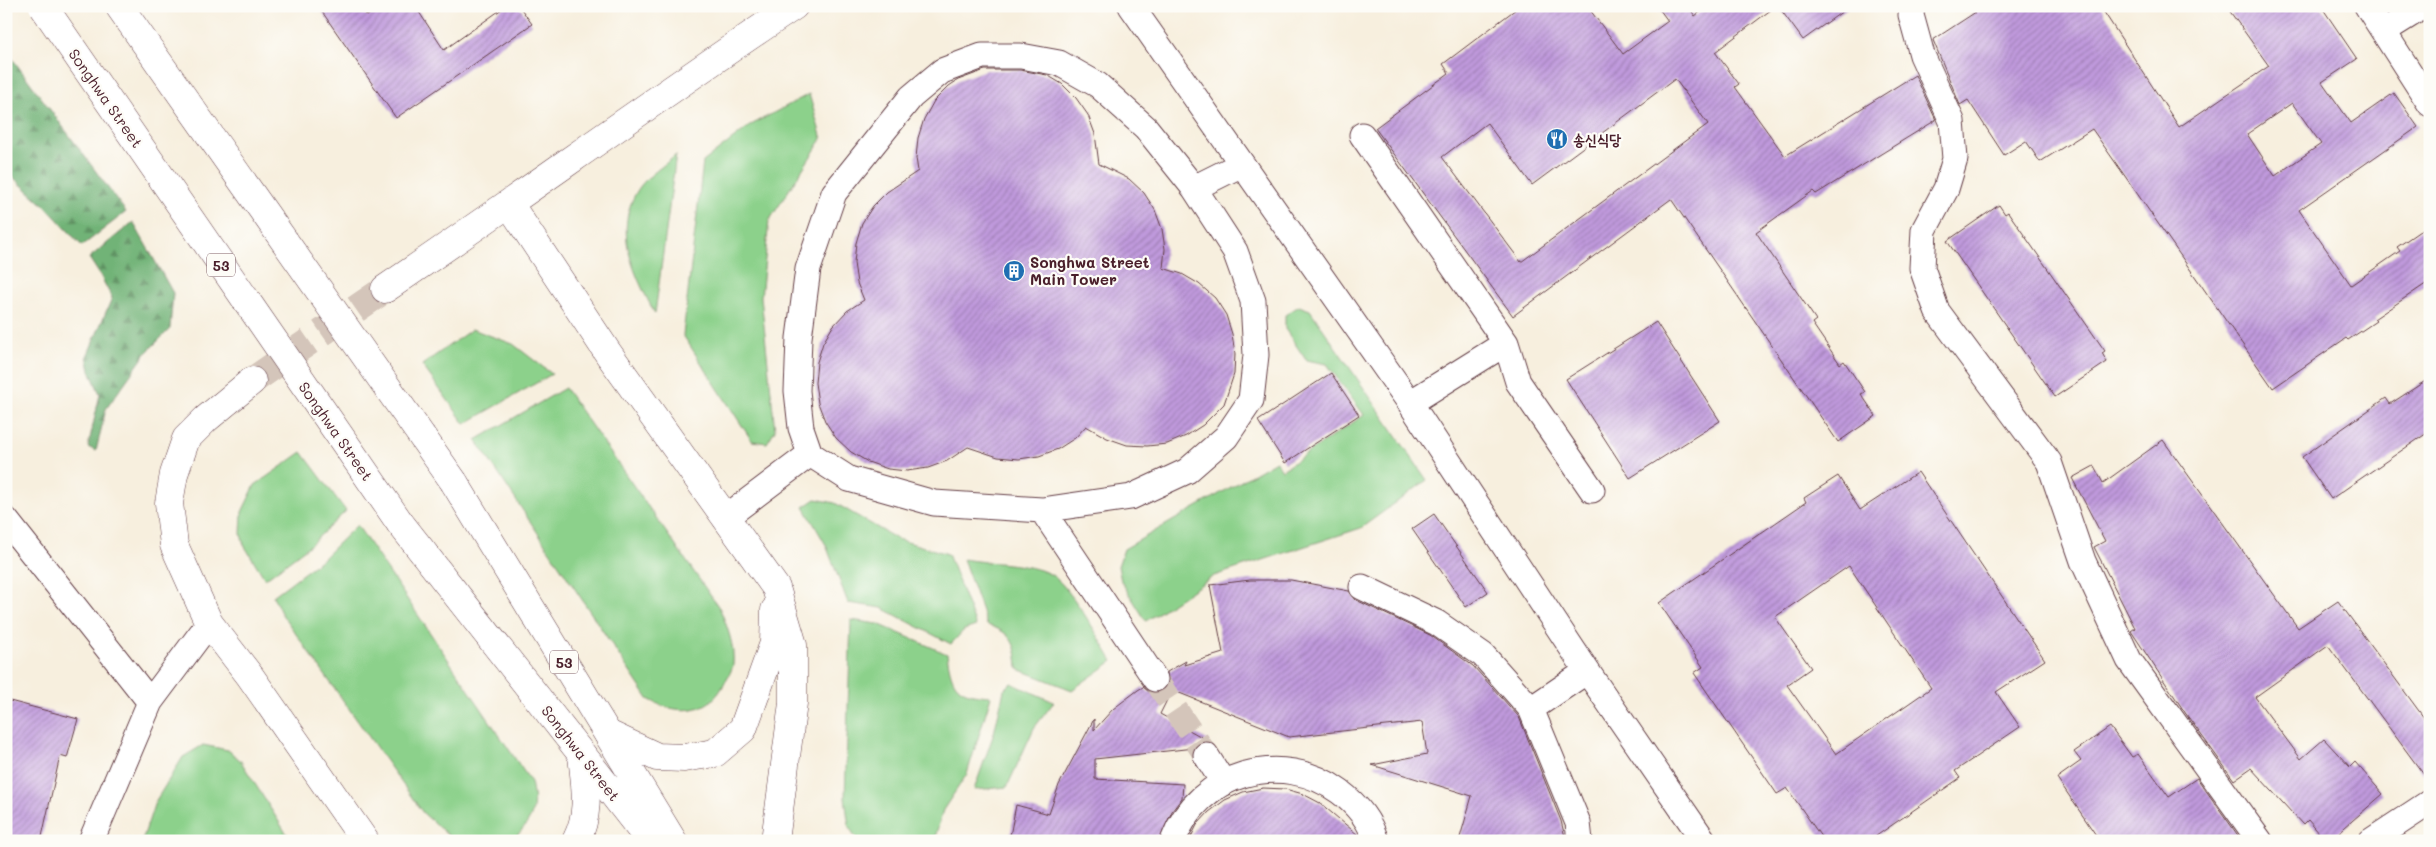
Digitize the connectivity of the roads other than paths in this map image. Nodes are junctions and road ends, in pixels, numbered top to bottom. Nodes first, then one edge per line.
1 (43, 6) edge
2 (119, 6) edge
3 (794, 6) edge
4 (1131, 6) edge
5 (1912, 6) edge
6 (2367, 6) edge
7 (2424, 6) edge
8 (2384, 31) junction
9 (2430, 104) edge
10 (1362, 135) dead end
11 (1242, 164) junction
12 (1194, 188) junction
13 (510, 204) junction
14 (385, 289) tunnel mouth
15 (1506, 343) junction
16 (252, 381) tunnel mouth
17 (1410, 403) junction
18 (810, 454) junction
19 (1592, 490) dead end
20 (1042, 510) junction
21 (725, 518) junction
22 (6, 520) edge
23 (1362, 587) dead end
24 (776, 588) junction
25 (209, 624) junction
26 (1587, 671) junction
27 (1155, 679) tunnel mouth
28 (150, 702) junction
29 (1530, 709) junction
30 (608, 734) junction
31 (582, 755) junction
32 (1206, 755) tunnel mouth
33 (1223, 782) junction
34 (2430, 802) edge
35 (91, 841) edge
36 (365, 841) edge
37 (576, 841) edge
38 (650, 841) edge
39 (673, 841) edge
40 (775, 841) edge
41 (1173, 841) edge
42 (1376, 841) edge
43 (1580, 841) edge
44 (1704, 841) edge
45 (2260, 841) edge
46 (2371, 841) edge

1 - 31 street, Songhwa Street / 53, bridge
2 - 30 street, Songhwa Street / 53, bridge
3 - 13 street
4 - 11 street
5 - 45 street
6 - 8 street
7 - 8 street
8 - 9 street
10 - 15 street
11 - 12 street
11 - 17 street
12 - 18 street
12 - 20 street
13 - 14 street
13 - 21 street
15 - 17 street
15 - 19 street
16 - 25 street
17 - 26 street
18 - 20 street
18 - 21 street
20 - 27 street
21 - 24 street
22 - 28 street
23 - 29 street
24 - 30 street
24 - 40 street
25 - 28 street
25 - 36 street
26 - 29 street
26 - 44 street
28 - 35 street
29 - 43 street
30 - 39 street, Songhwa Street / 53
31 - 37 street
31 - 38 street, Songhwa Street / 53
32 - 33 street
33 - 41 street
33 - 42 street
34 - 46 street

